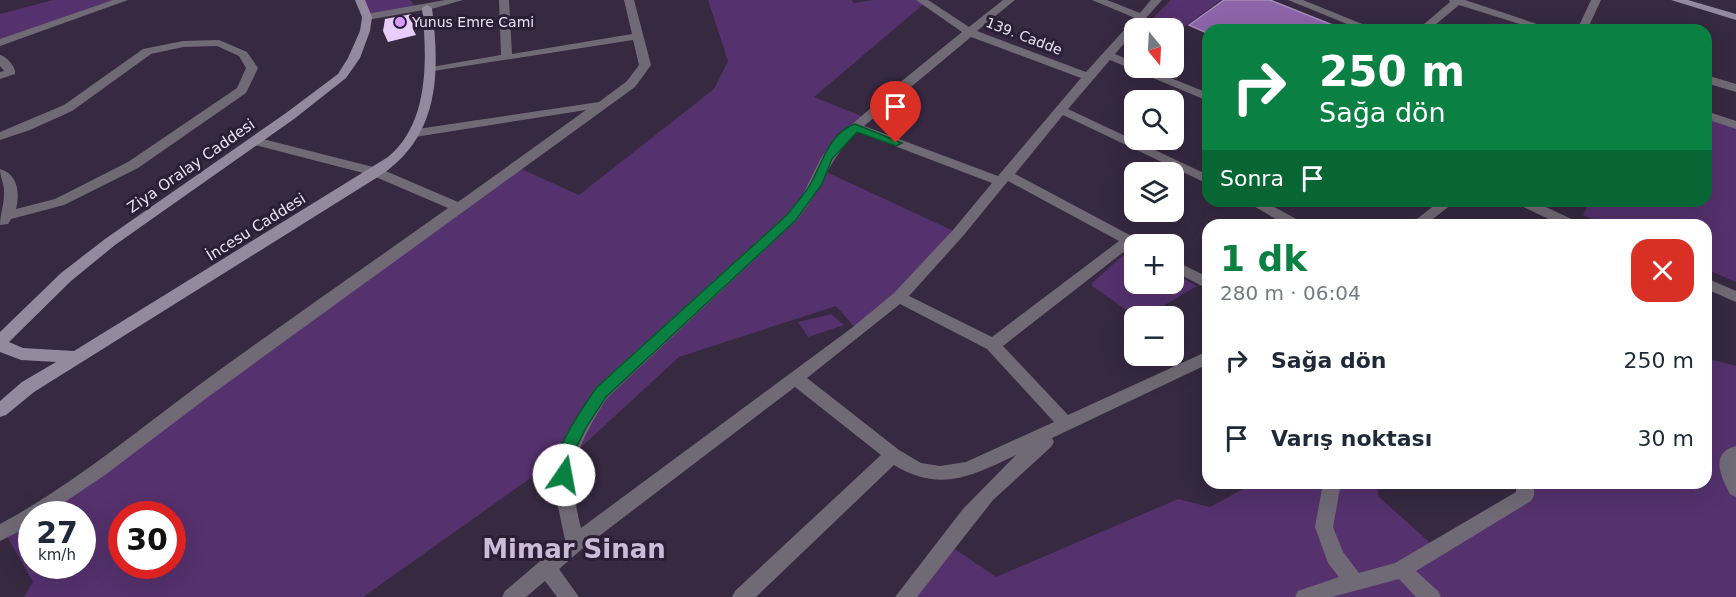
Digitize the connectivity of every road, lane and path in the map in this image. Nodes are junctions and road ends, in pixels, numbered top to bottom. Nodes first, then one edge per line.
1 (123, 0) edge
2 (360, 0) edge
3 (458, 0) edge
4 (504, 0) edge
5 (629, 0) edge
6 (921, 0) edge
7 (1010, 0) edge
8 (1097, 0) edge
9 (1157, 0) edge
10 (1293, 0) edge
11 (1596, 0) edge
12 (1676, 0) edge
13 (1455, 1) edge
14 (427, 8) junction
15 (1141, 16) junction
16 (367, 17) junction
17 (1736, 17) edge
18 (1356, 24) edge
19 (1429, 24) edge
20 (1530, 24) edge
21 (1585, 24) edge
22 (969, 32) junction
23 (637, 36) junction
24 (0, 43) edge
25 (1108, 55) junction
26 (0, 58) edge
27 (507, 58) junction
28 (1124, 62) edge
29 (431, 70) junction
30 (0, 76) edge
31 (1088, 77) junction
32 (1162, 78) edge
33 (1712, 81) edge
34 (1736, 88) edge
35 (1202, 95) edge
36 (604, 105) junction
37 (1061, 110) junction
38 (1712, 117) edge
39 (1736, 125) edge
40 (855, 127) junction
41 (414, 134) junction
42 (0, 135) edge
43 (255, 141) junction
44 (376, 172) junction
45 (0, 173) edge
46 (1002, 177) junction
47 (1202, 177) edge
48 (1263, 207) edge
49 (1441, 207) edge
50 (1530, 207) edge
51 (460, 208) junction
52 (2, 219) edge
53 (1286, 219) edge
54 (1424, 219) edge
55 (1547, 219) edge
56 (1124, 238) edge
57 (1124, 250) edge
58 (1184, 271) edge
59 (1202, 281) edge
60 (1712, 286) edge
61 (898, 297) junction
62 (1736, 297) edge
63 (0, 343) edge
64 (993, 345) junction
65 (77, 357) junction
66 (1202, 360) edge
67 (796, 378) junction
68 (0, 410) edge
69 (1068, 425) junction
70 (1736, 453) edge
71 (893, 455) junction
72 (1331, 489) edge
73 (1525, 489) edge
74 (1736, 489) edge
75 (53, 501) edge
76 (18, 523) edge
77 (0, 533) edge
78 (575, 543) junction
79 (547, 569) junction
80 (1402, 569) junction
81 (1355, 582) junction
82 (512, 597) edge
83 (569, 597) edge
84 (742, 597) edge
85 (905, 597) edge
86 (1305, 597) edge
87 (1431, 597) edge

1 - 24 street
2 - 16 main road
3 - 14 street
4 - 27 street
5 - 23 street
6 - 22 street, 139. Cadde
7 - 22 street
8 - 15 street
9 - 15 street
10 - 18 street
11 - 21 street
12 - 17 main road
13 - 19 street
13 - 20 street
14 - 16 street
14 - 29 main road, İncesu Caddesi
15 - 25 street
16 - 43 main road, Ziya Oralay Caddesi
22 - 31 street, 139. Cadde
22 - 40 street
23 - 27 street
23 - 36 street
25 - 28 street
25 - 31 street
26 - 30 street
27 - 29 street
29 - 41 main road, İncesu Caddesi
31 - 37 street
32 - 35 street
33 - 34 street
36 - 41 street
36 - 51 street
37 - 46 street
37 - 47 street
38 - 39 street
40 - 46 street
40 - 78 street
41 - 44 main road, İncesu Caddesi
42 - 52 street
43 - 44 street
43 - 63 main road, Ziya Oralay Caddesi
44 - 51 street
44 - 65 main road, İncesu Caddesi
45 - 52 street
46 - 56 street
46 - 61 street
48 - 53 street
49 - 54 street
50 - 55 street
51 - 75 street
57 - 64 street
58 - 59 street
60 - 62 street
61 - 64 street
61 - 67 street
63 - 65 main road
64 - 69 street
65 - 68 main road, İncesu Caddesi
66 - 69 street
67 - 71 street
67 - 78 street
69 - 71 street
69 - 85 street
70 - 74 street
71 - 84 street
72 - 81 street
73 - 80 street
76 - 77 street
78 - 79 street
79 - 82 street
79 - 83 street
80 - 81 street
80 - 87 street
81 - 86 street

